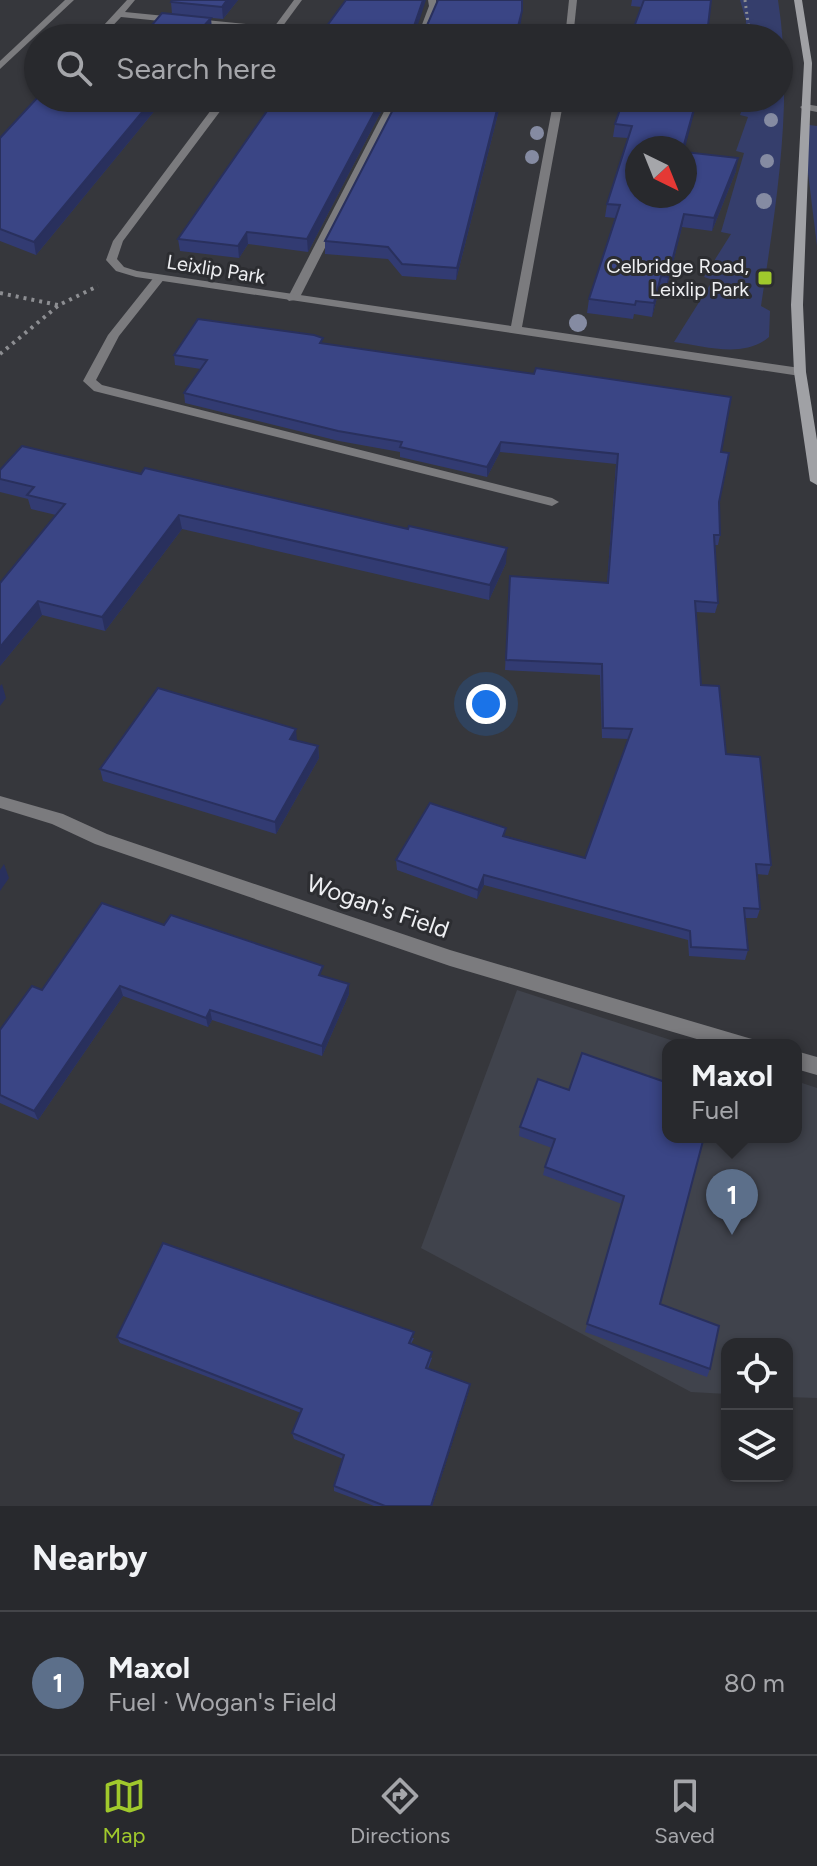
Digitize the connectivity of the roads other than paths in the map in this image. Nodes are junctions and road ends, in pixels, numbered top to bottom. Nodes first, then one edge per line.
1 (70, 0) edge
2 (131, 0) edge
3 (298, 0) edge
4 (432, 0) edge
5 (573, 0) edge
6 (798, 0) edge
7 (119, 14) junction
8 (45, 24) edge
9 (109, 24) edge
10 (196, 24) edge
11 (281, 24) edge
12 (426, 24) edge
13 (570, 24) edge
14 (24, 43) edge
15 (0, 66) edge
16 (811, 108) edge
17 (215, 112) edge
18 (389, 112) edge
19 (556, 112) edge
20 (159, 278) junction
21 (293, 299) junction
22 (516, 329) junction
23 (800, 372) junction
24 (817, 481) edge
25 (552, 502) dead end
26 (0, 802) edge
27 (725, 1039) edge

1 - 8 street
2 - 7 street
3 - 11 street
4 - 12 street
5 - 13 street
6 - 16 main road
7 - 9 street
7 - 10 street
14 - 15 street
16 - 23 main road
17 - 20 street, Leixlip Park
18 - 21 street
19 - 22 street
20 - 21 street, Leixlip Park
20 - 25 street
21 - 22 street, Leixlip Park
22 - 23 street, Leixlip Park
23 - 24 main road
26 - 27 street, Wogan's Field

